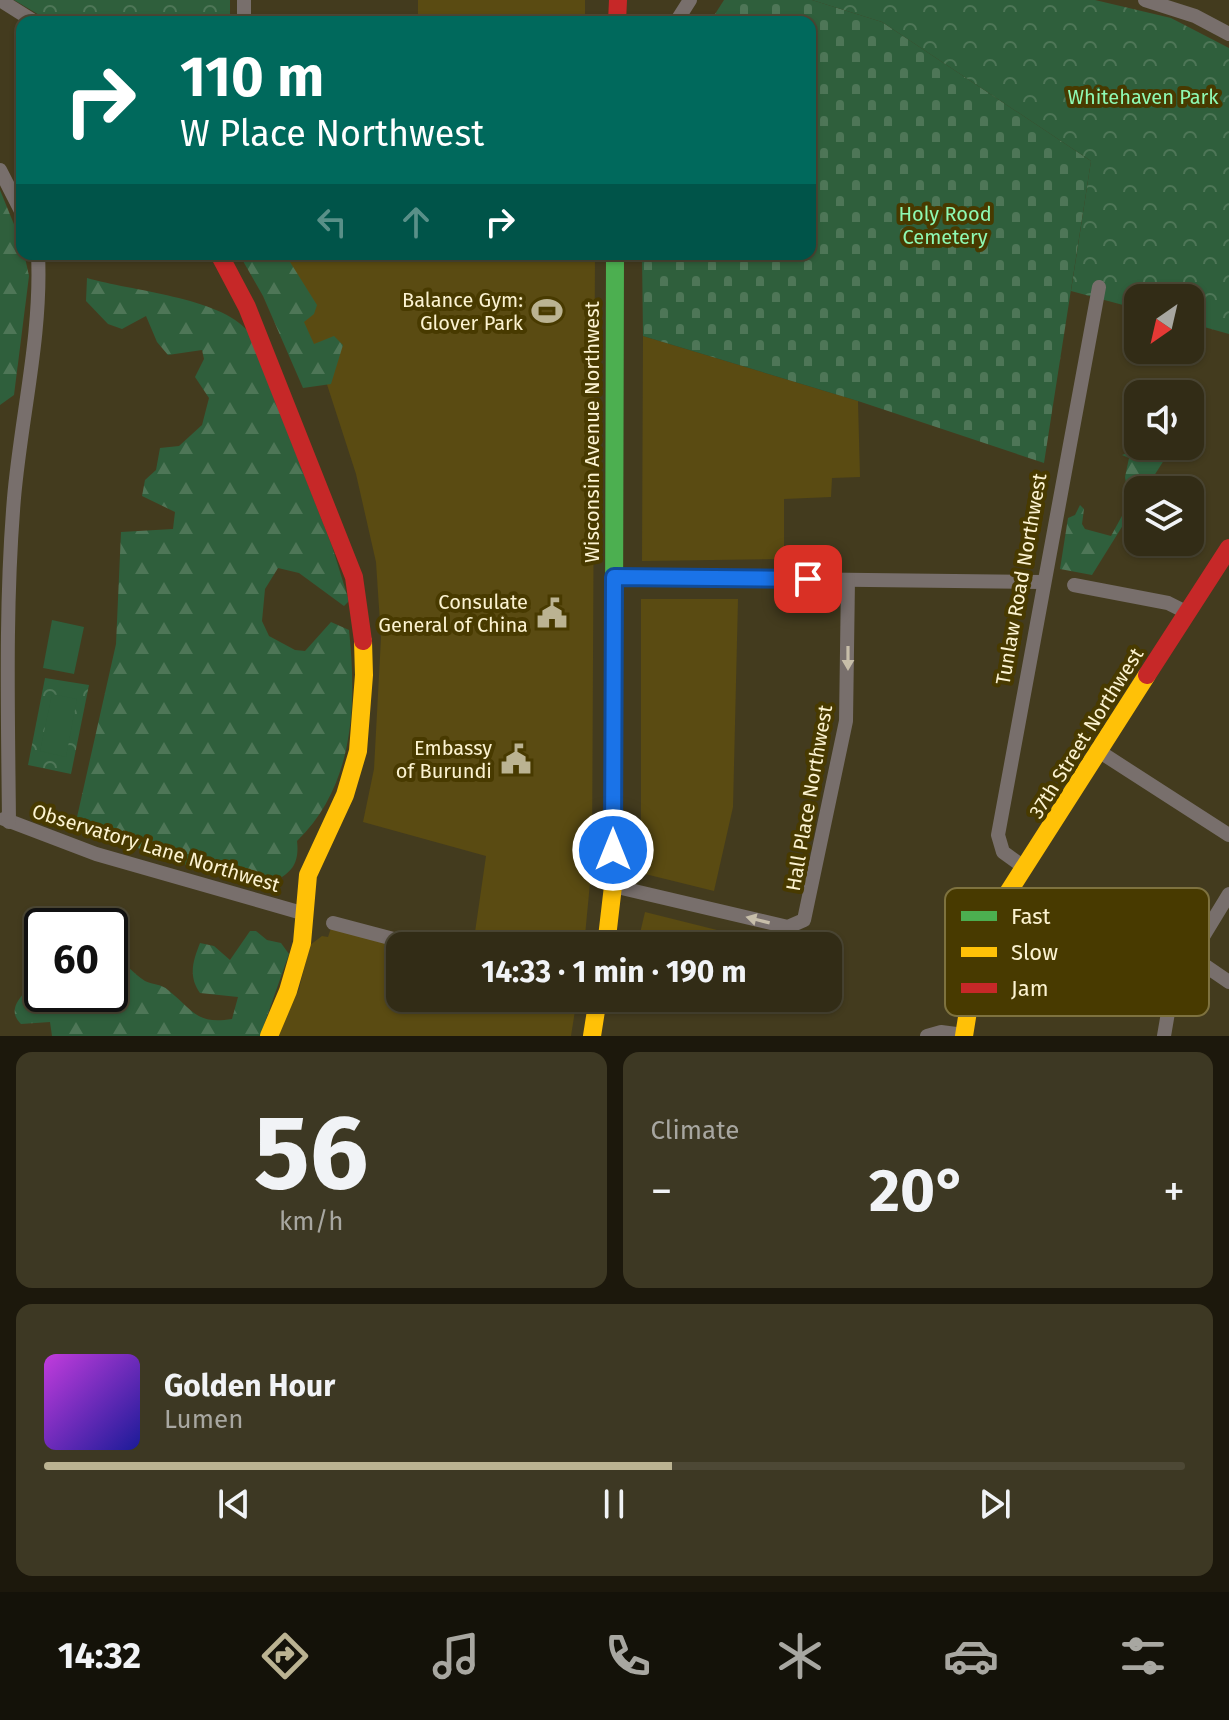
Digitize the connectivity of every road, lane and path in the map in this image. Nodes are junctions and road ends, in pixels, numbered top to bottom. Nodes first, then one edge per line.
1 (0, 0) edge
2 (1145, 0) edge
3 (25, 16) edge
4 (1229, 34) edge
5 (0, 170) edge
6 (16, 201) edge
7 (38, 260) edge
8 (222, 260) edge
9 (615, 260) edge
10 (1099, 287) dead end
11 (1229, 548) edge
12 (614, 577) junction
13 (848, 580) junction
14 (1042, 582) junction
15 (1074, 585) dead end
16 (1188, 613) junction
17 (1100, 752) junction
18 (3, 819) edge
19 (1229, 835) edge
20 (1025, 868) junction
21 (613, 886) junction
22 (1013, 888) edge
23 (1229, 894) edge
24 (302, 913) junction
25 (333, 923) dead end
26 (1209, 927) edge
27 (608, 932) edge
28 (386, 937) edge
29 (1209, 968) edge
30 (1229, 982) edge
31 (596, 1012) edge
32 (967, 1016) edge
33 (1168, 1016) edge
34 (269, 1036) edge
35 (592, 1036) edge
36 (927, 1036) edge
37 (964, 1036) edge
38 (1164, 1036) edge

1 - 3 street
2 - 4 street
5 - 6 street
7 - 18 street
8 - 24 street
9 - 12 street, Wisconsin Avenue Northwest
10 - 14 street, Tunlaw Road Northwest
11 - 16 street, 37th Street Northwest
12 - 13 street
12 - 21 street, Wisconsin Avenue Northwest
13 - 14 street
13 -> 21 street, Hall Place Northwest
14 - 20 street, Tunlaw Road Northwest
15 - 16 street
16 - 17 street, 37th Street Northwest
17 - 19 street
17 - 20 street, 37th Street Northwest
18 - 24 street, Observatory Lane Northwest
20 - 22 street, 37th Street Northwest
21 - 27 street, Wisconsin Avenue Northwest
23 - 26 street
24 - 34 street
25 - 28 street
29 - 30 street
31 - 35 street
32 - 37 street, 37th Street Northwest
33 - 38 street
36 - 37 street

